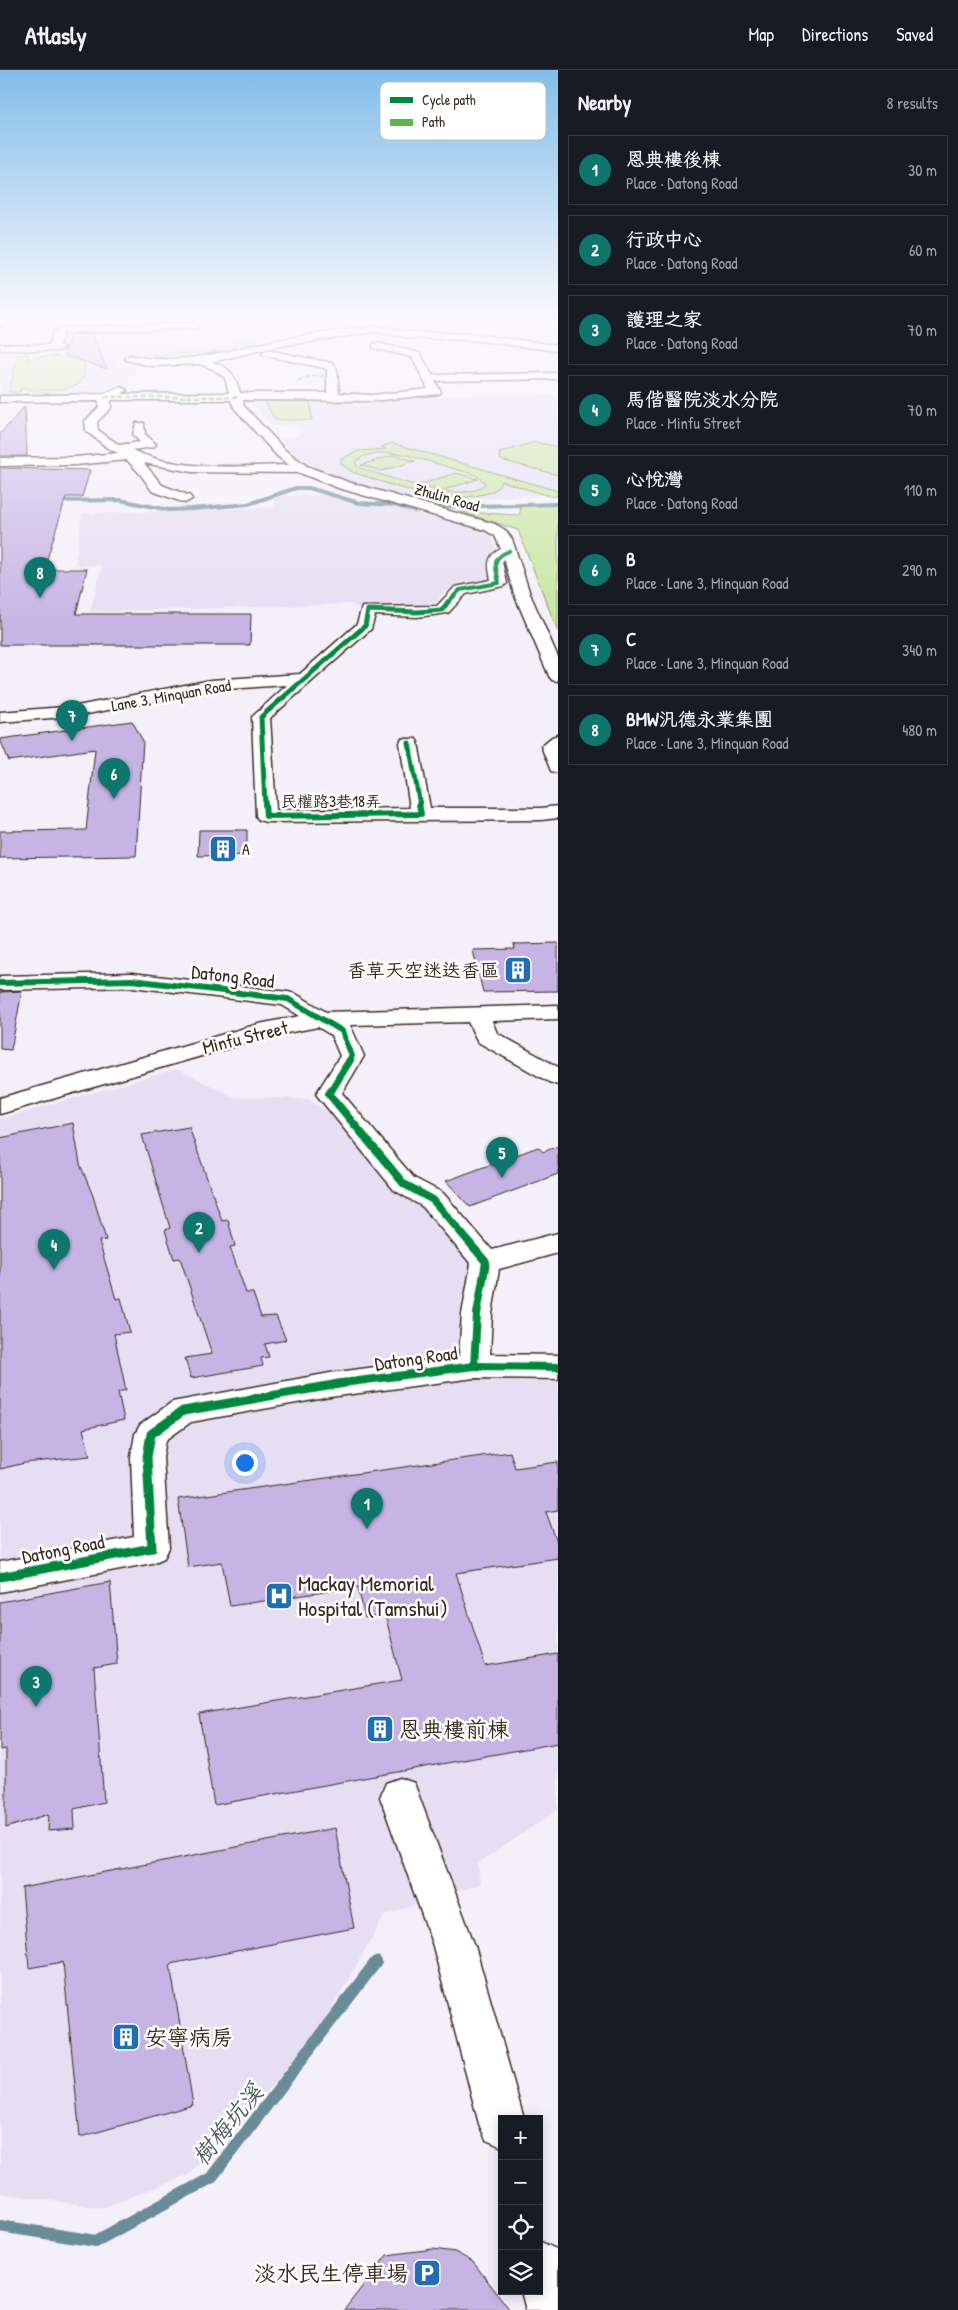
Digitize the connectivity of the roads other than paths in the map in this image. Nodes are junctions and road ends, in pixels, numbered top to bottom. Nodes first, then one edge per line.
1 (92, 421) edge
2 (252, 421) edge
3 (140, 426) dead end
4 (116, 449) junction
5 (130, 456) junction
6 (0, 462) edge
7 (302, 469) junction
8 (181, 493) dead end
9 (509, 552) junction
10 (558, 676) edge
11 (304, 679) junction
12 (0, 717) edge
13 (558, 741) edge
14 (409, 743) dead end
15 (558, 767) edge
16 (549, 813) edge
17 (421, 814) junction
18 (558, 828) edge
19 (0, 984) edge
20 (558, 1012) edge
21 (476, 1013) junction
22 (322, 1019) junction
23 (558, 1077) edge
24 (0, 1106) edge
25 (558, 1243) edge
26 (486, 1262) junction
27 (474, 1366) junction
28 (558, 1367) edge
29 (0, 1577) edge
30 (400, 1797) dead end
31 (500, 2115) edge
32 (543, 2281) edge
33 (551, 2310) edge

1 - 4 street
2 - 7 street, Zhulin Road
3 - 4 street
4 - 5 street
5 - 6 street
5 - 7 street
5 - 8 street
7 - 9 street, Zhulin Road
9 - 10 street, Zhulin Road
9 - 11 street
11 - 12 street, Lane 3, Minquan Road
11 - 17 street, 民權路3巷18弄
13 - 15 street
14 - 17 street
16 - 17 street
16 - 18 street
19 - 22 street, Datong Road
20 - 21 street, Minfu Street
21 - 22 street, Minfu Street
21 - 23 street
22 - 24 street, Minfu Street
22 - 26 street, Datong Road
25 - 26 street
26 - 27 street, Datong Road
27 - 28 street
27 - 29 street, Datong Road
30 - 31 street
32 - 33 street

